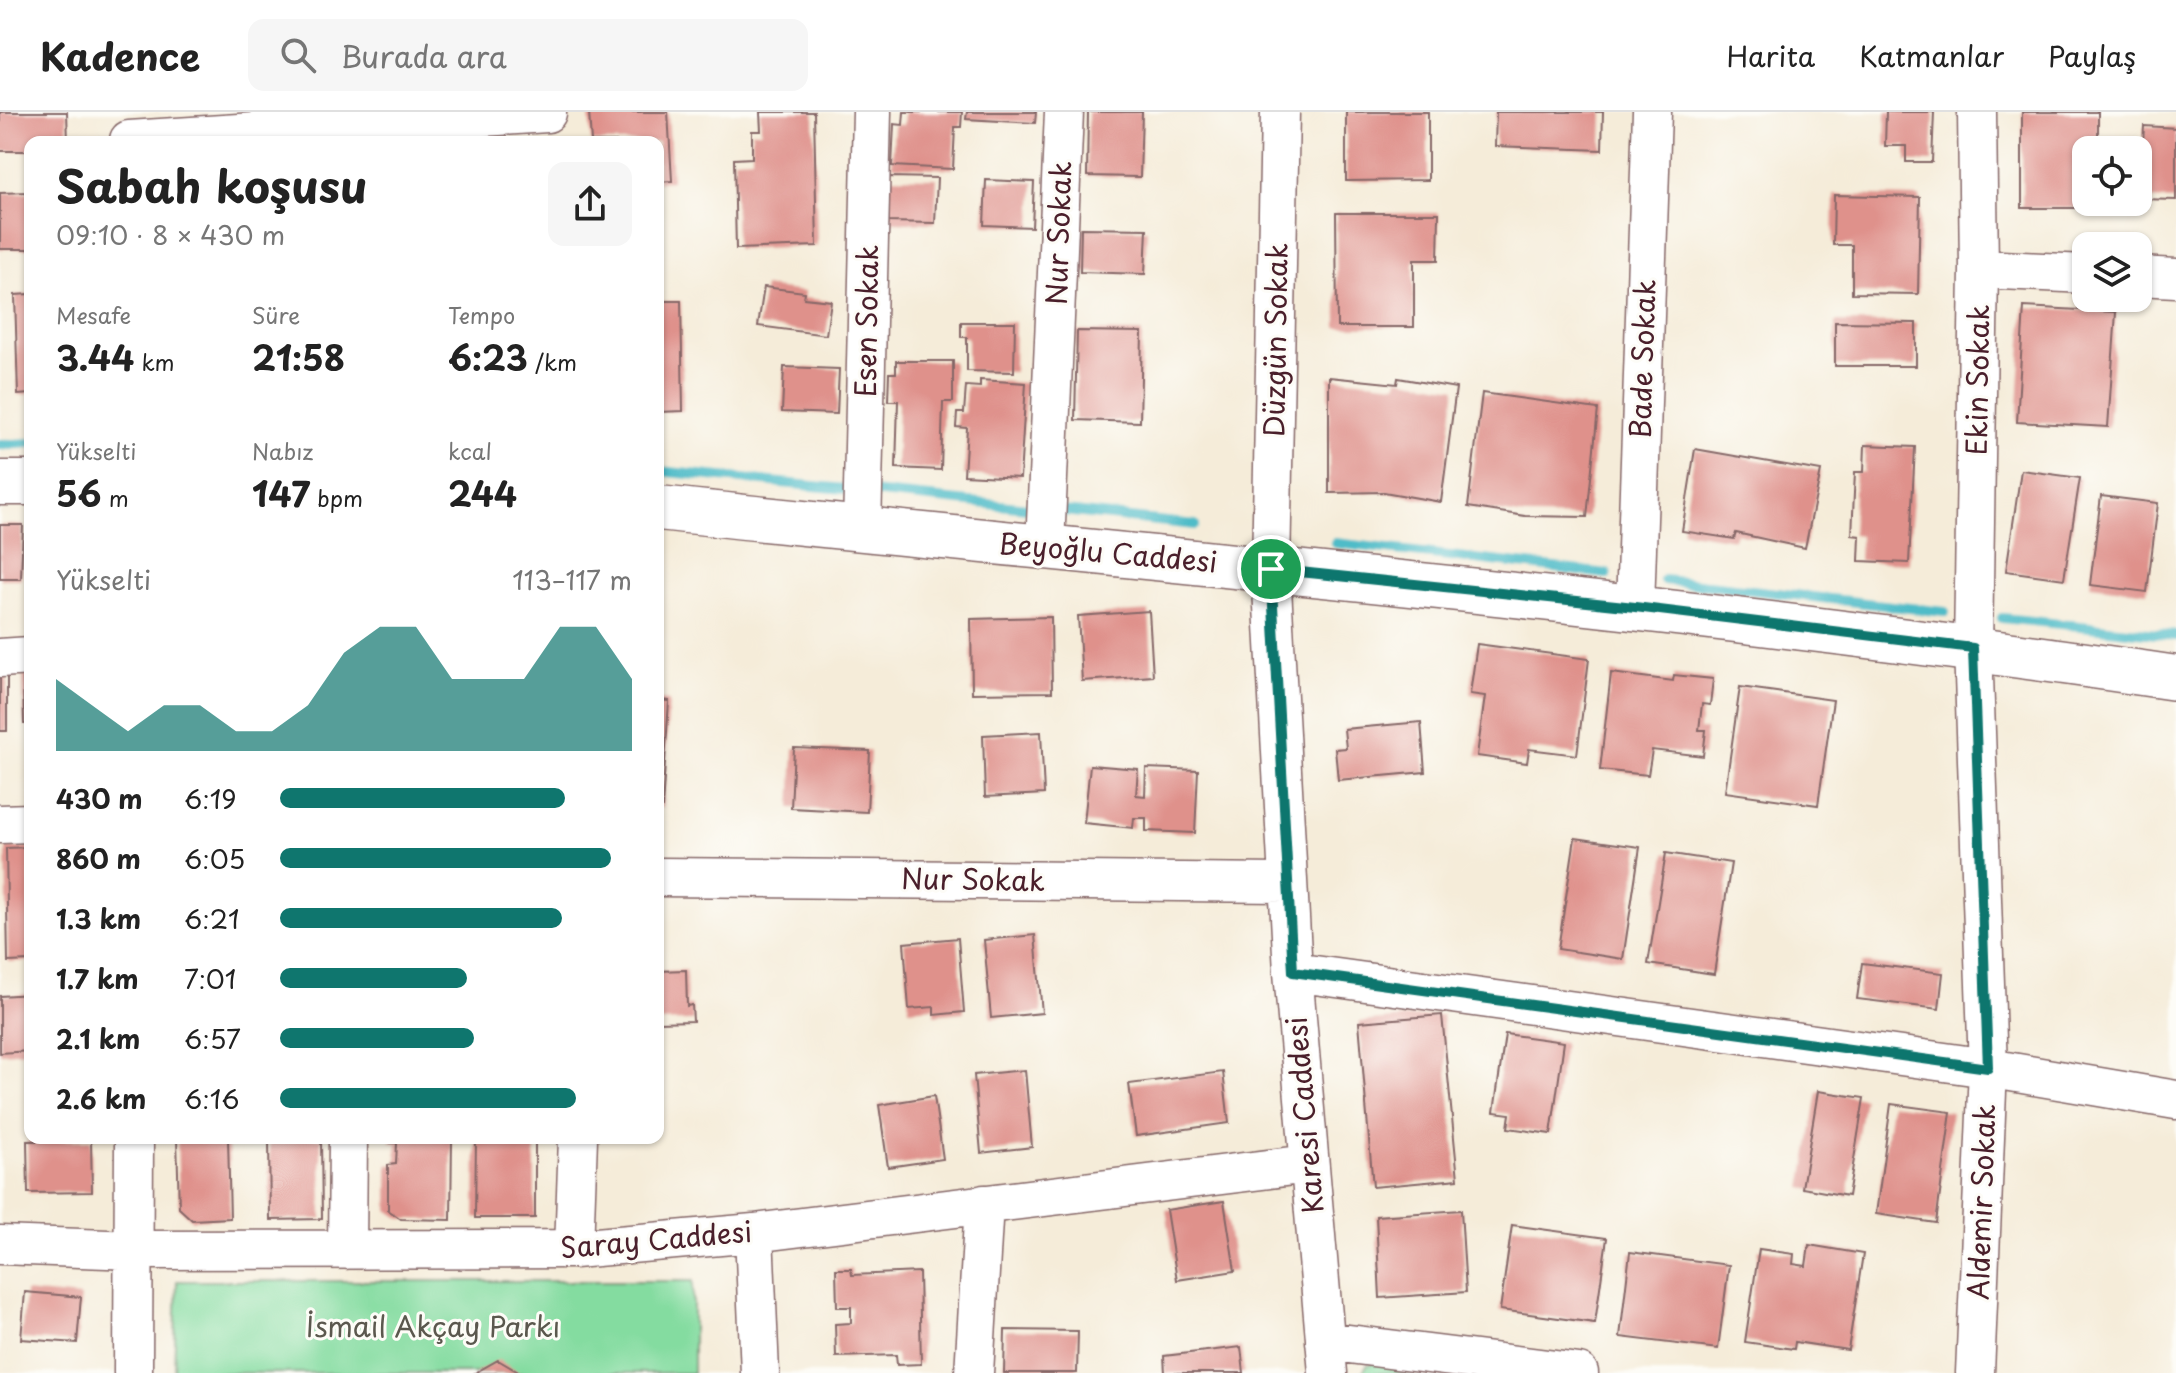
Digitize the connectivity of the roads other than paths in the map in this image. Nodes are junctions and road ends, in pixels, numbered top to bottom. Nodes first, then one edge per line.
1 (547, 112) edge
2 (872, 112) edge
3 (1064, 112) edge
4 (1280, 112) edge
5 (1652, 112) edge
6 (1977, 112) edge
7 (128, 131) edge
8 (547, 136) edge
9 (1979, 269) junction
10 (2072, 273) edge
11 (2152, 277) edge
12 (2176, 278) edge
13 (0, 483) edge
14 (24, 483) edge
15 (863, 504) junction
16 (664, 508) edge
17 (1046, 522) junction
18 (1271, 569) junction
19 (1635, 607) junction
20 (1973, 648) junction
21 (24, 656) edge
22 (0, 658) edge
23 (2176, 678) edge
24 (24, 823) edge
25 (0, 824) edge
26 (664, 877) edge
27 (1287, 883) junction
28 (1293, 972) junction
29 (1988, 1068) junction
30 (2176, 1100) edge
31 (134, 1144) edge
32 (348, 1144) edge
33 (578, 1144) edge
34 (1309, 1164) junction
35 (984, 1204) junction
36 (754, 1233) junction
37 (0, 1245) edge
38 (574, 1249) junction
39 (134, 1250) junction
40 (347, 1250) junction
41 (1326, 1357) edge
42 (133, 1373) edge
43 (760, 1373) edge
44 (974, 1373) edge
45 (1579, 1373) edge
46 (1975, 1373) edge

1 - 7 street
1 - 8 street
2 - 15 street, Esen Sokak
3 - 17 street, Nur Sokak
4 - 18 street, Düzgün Sokak
5 - 19 street, Bade Sokak
6 - 9 street, Ekin Sokak
9 - 10 street
9 - 20 street, Ekin Sokak
11 - 12 street
13 - 14 main road
15 - 16 main road, Beyoğlu Caddesi
15 - 17 main road, Beyoğlu Caddesi
17 - 18 main road, Beyoğlu Caddesi
18 - 19 main road, Beyoğlu Caddesi
18 - 27 street, Karesi Caddesi
19 - 20 main road, Beyoğlu Caddesi
20 - 23 main road, Beyoğlu Caddesi
20 - 29 street, Aldemir Sokak
21 - 22 street
24 - 25 street
26 - 27 street, Nur Sokak
27 - 28 street, Karesi Caddesi
28 - 29 street
28 - 34 street, Karesi Caddesi
29 - 30 street
29 - 46 street, Aldemir Sokak
31 - 39 street
32 - 40 street
33 - 38 street
34 - 35 street, Saray Caddesi
34 - 41 street, Karesi Caddesi
35 - 36 street, Saray Caddesi
35 - 44 street
36 - 38 street, Saray Caddesi
36 - 43 street
37 - 39 street, Saray Caddesi
38 - 40 street, Saray Caddesi
39 - 40 street, Saray Caddesi
39 - 42 street
41 - 45 street

